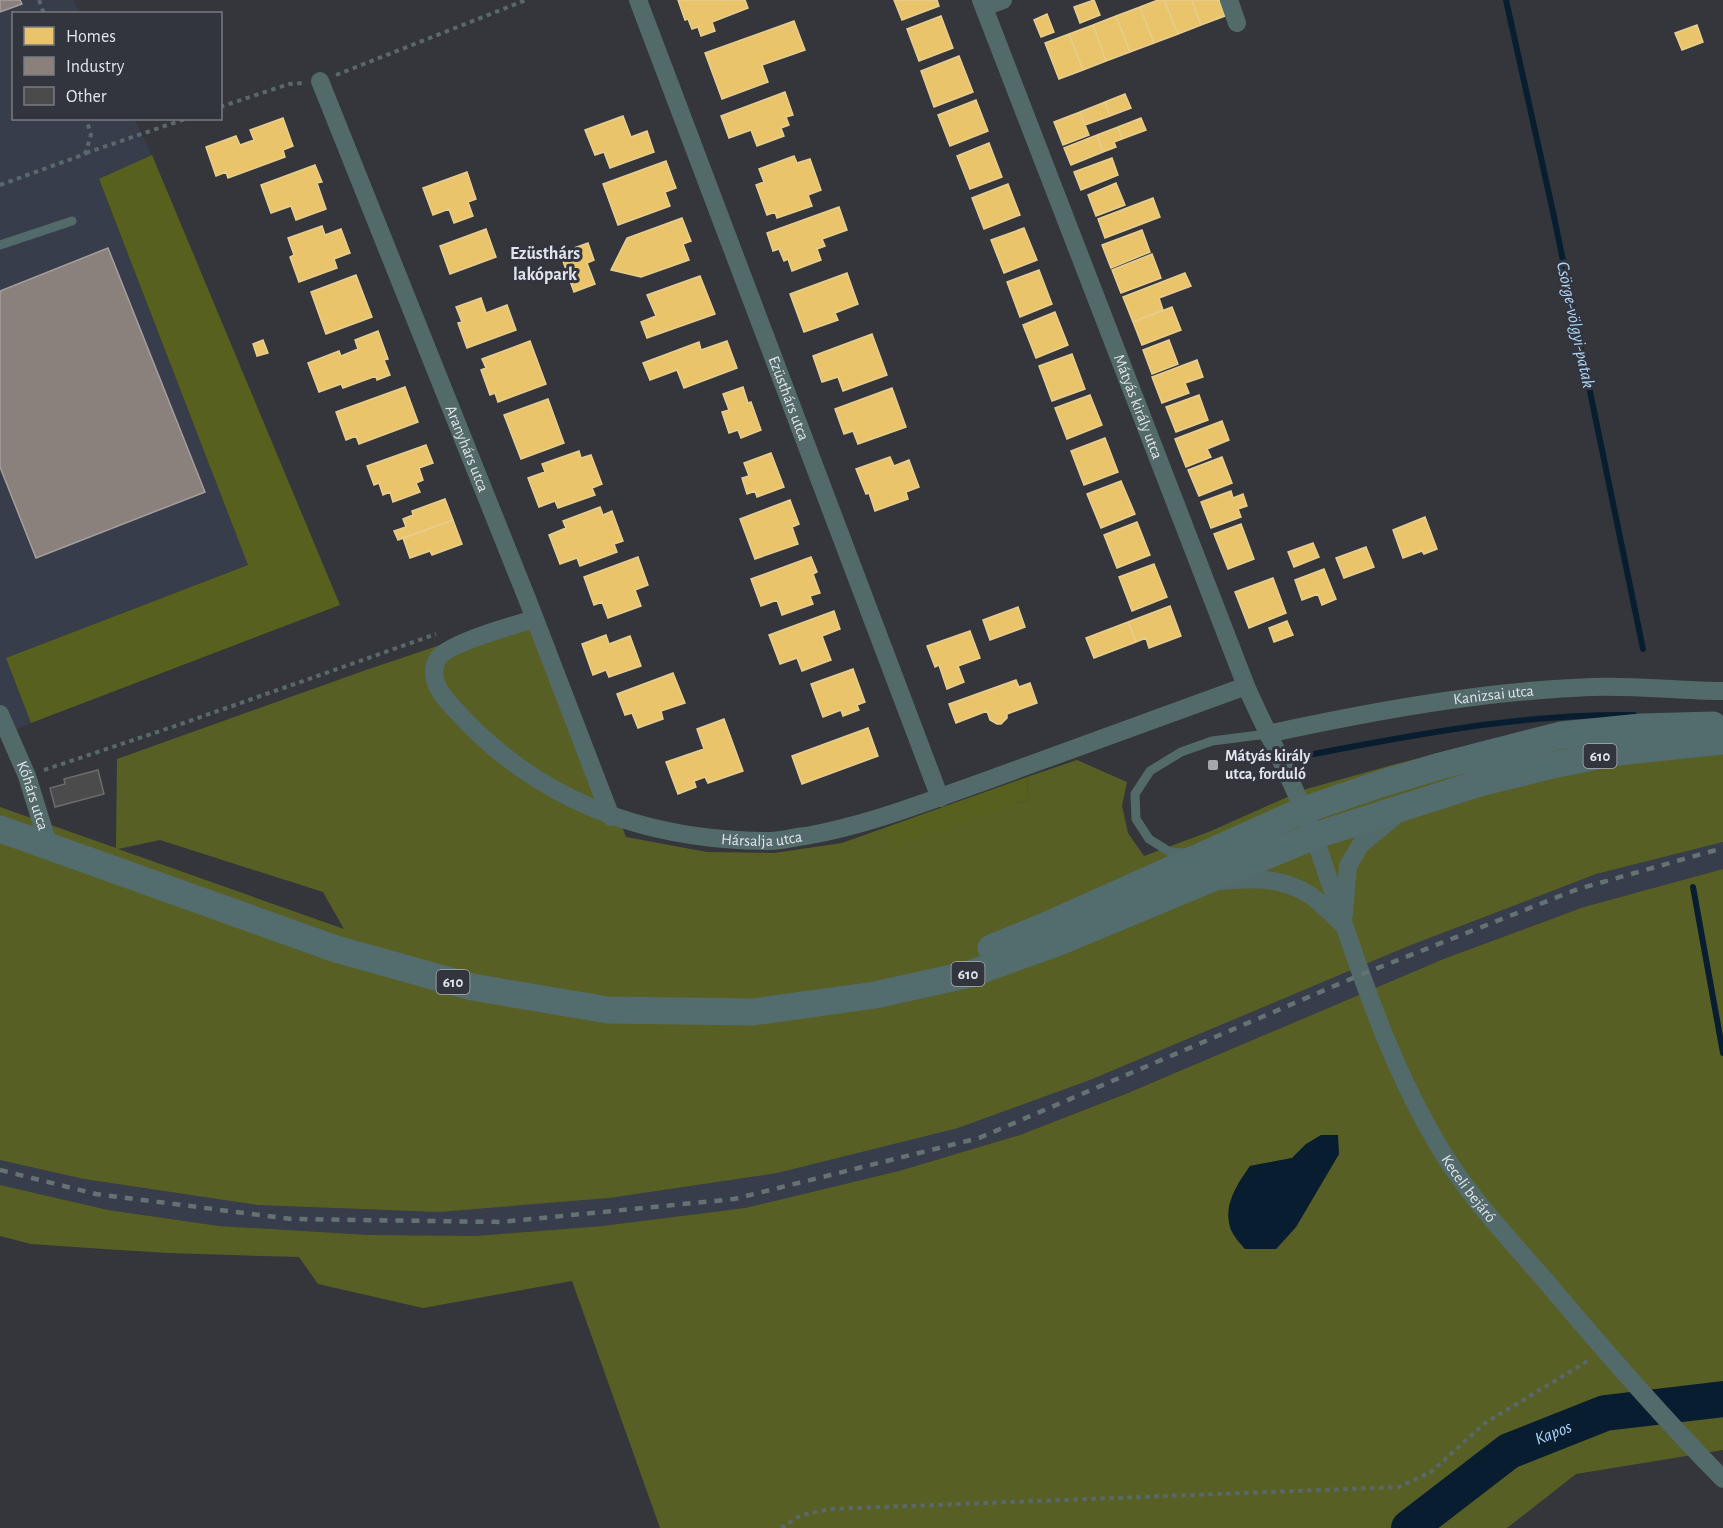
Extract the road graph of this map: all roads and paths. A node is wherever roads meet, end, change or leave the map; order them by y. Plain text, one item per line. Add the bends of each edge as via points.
1 (526, 0) edge
2 (638, 0) edge
3 (1003, 0) edge
4 (1229, 0) edge
5 (983, 4) edge
6 (1237, 23) dead end
7 (320, 81) junction
8 (222, 106) edge
9 (87, 120) edge
10 (182, 120) edge
11 (85, 154) junction
12 (0, 185) edge
13 (72, 221) dead end
14 (0, 245) edge
15 (534, 619) junction
16 (439, 633) dead end
17 (1246, 686) junction
18 (1723, 691) edge
19 (0, 714) edge
20 (1723, 724) edge
21 (1267, 734) junction
22 (1723, 741) edge
23 (27, 776) junction
24 (940, 798) junction
25 (1410, 805) junction
26 (1304, 810) junction
27 (611, 817) junction
28 (0, 829) edge
29 (1314, 836) junction
30 (49, 847) junction
31 (1206, 855) junction
32 (1203, 883) junction
33 (1343, 925) junction
34 (874, 995) junction
35 (1605, 1350) junction
36 (1723, 1479) edge
37 (783, 1527) edge

1 - 7 path
2 - 24 street, Ezüsthárs utca
3 - 5 street
4 - 6 street
5 - 17 street, Mátyás király utca
7 - 8 path via 289,84
7 - 15 street, Aranyhárs utca
9 - 11 path via 91,135
10 - 11 path
11 - 12 path
13 - 14 lane
15 - 27 street, Aranyhárs utca
15 - 27 street, Hársalja utca via 452,646 437,658 434,674 439,692 486,742 551,790
16 - 23 path
17 - 21 street, Mátyás király utca
17 - 24 street, Hársalja utca
18 - 21 street, Kanizsai utca via 1592,687 1481,696 1366,713
19 - 23 street, Kőhárs utca
20 - 26 main road, 610 via 1560,735 1440,766
21 - 26 street, Mátyás király utca
21 - 31 lane via 1212,741 1181,752 1149,771 1135,794 1136,819 1149,839 1170,852
22 - 25 main road, 610 via 1618,752 1557,764
23 - 30 street, Kőhárs utca
24 - 27 street, Hársalja utca via 840,830 774,841 708,839
25 - 29 main road, 610
25 - 33 street via 1361,844 1348,866
26 - 29 street, Mátyás király utca
26 - 31 main road, 610
28 - 30 main road, 610
29 - 32 main road, 610
29 - 33 street, Keceli bejáró
30 - 34 main road, 610 via 336,949 472,987 608,1010 753,1012
31 - 34 main road, 610
32 - 33 street via 1255,878 1287,884 1310,895
32 - 34 main road, 610 via 970,974
33 - 35 street, Keceli bejáró via 1390,1054 1434,1139 1477,1201
35 - 36 street, Keceli bejáró
35 - 37 path via 1485,1423 1431,1472 1399,1487 830,1509 801,1515

